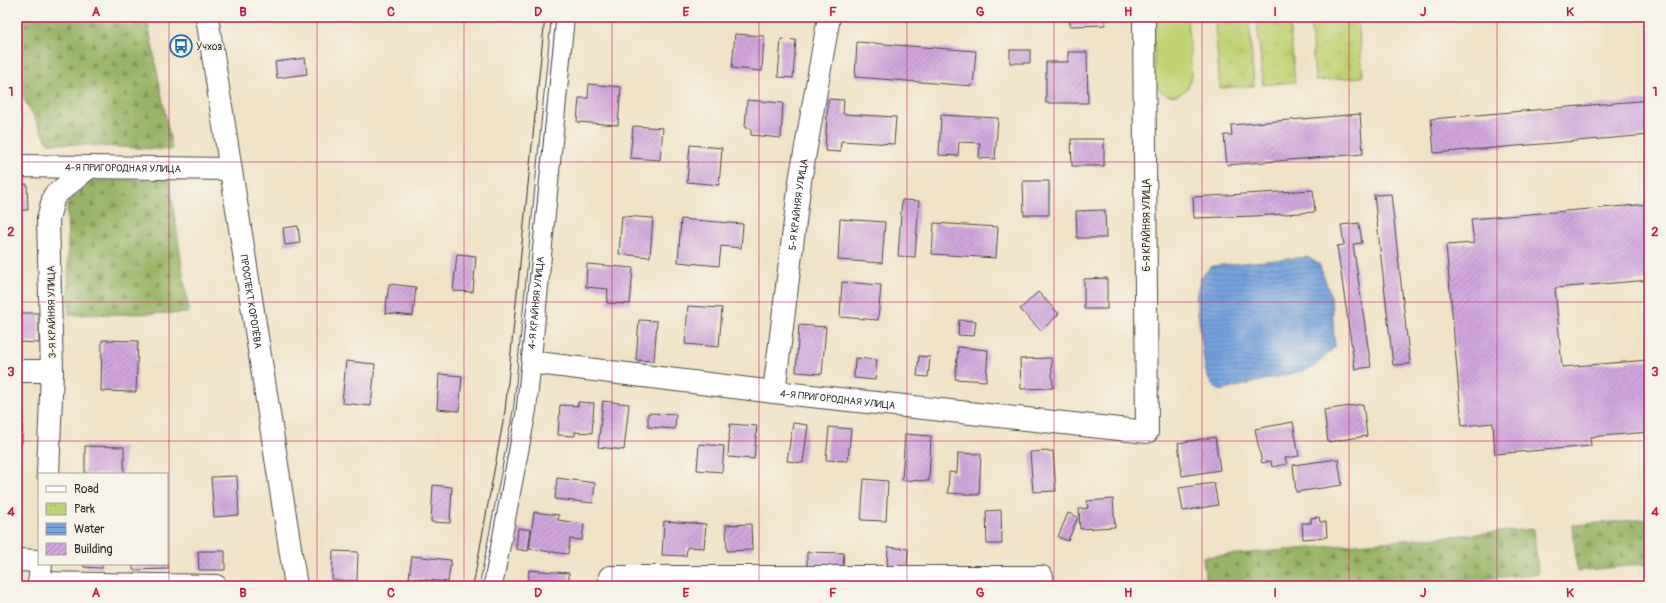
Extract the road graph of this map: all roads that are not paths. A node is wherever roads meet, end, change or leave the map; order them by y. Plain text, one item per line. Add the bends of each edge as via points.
1 (206, 17) edge
2 (563, 17) edge
3 (829, 17) edge
4 (1144, 17) edge
5 (17, 166) edge
6 (88, 168) junction
7 (230, 169) junction
8 (529, 362) junction
9 (17, 371) edge
10 (52, 371) junction
11 (774, 392) junction
12 (1148, 432) joint
13 (48, 473) edge
14 (17, 560) edge
15 (38, 561) edge
16 (610, 577) dead end
17 (40, 578) edge
18 (1042, 581) edge
19 (216, 586) edge
20 (284, 586) edge
21 (296, 586) edge
22 (491, 586) edge

1 - 7 street, ПРОСПЕКТ КОРОЛЁВА
2 - 8 street, 4-Я КРАЙНЯЯ УЛИЦА
3 - 11 street, 5-Я КРАЙНЯЯ УЛИЦА via 800,180
4 - 12 street, 6-Я КРАЙНЯЯ УЛИЦА
5 - 6 street, 4-Я ПРИГОРОДНАЯ УЛИЦА
6 - 7 street, 4-Я ПРИГОРОДНАЯ УЛИЦА
6 - 10 street, 3-Я КРАЙНЯЯ УЛИЦА via 54,196 48,219
7 - 21 street, ПРОСПЕКТ КОРОЛЁВА
8 - 11 street, 4-Я ПРИГОРОДНАЯ УЛИЦА
8 - 22 street, 4-Я КРАЙНЯЯ УЛИЦА via 525,410
9 - 10 street
10 - 13 street, 3-Я КРАЙНЯЯ УЛИЦА
11 - 12 street, 4-Я ПРИГОРОДНАЯ УЛИЦА
14 - 15 street
16 - 18 street
17 - 19 street
20 - 21 street

